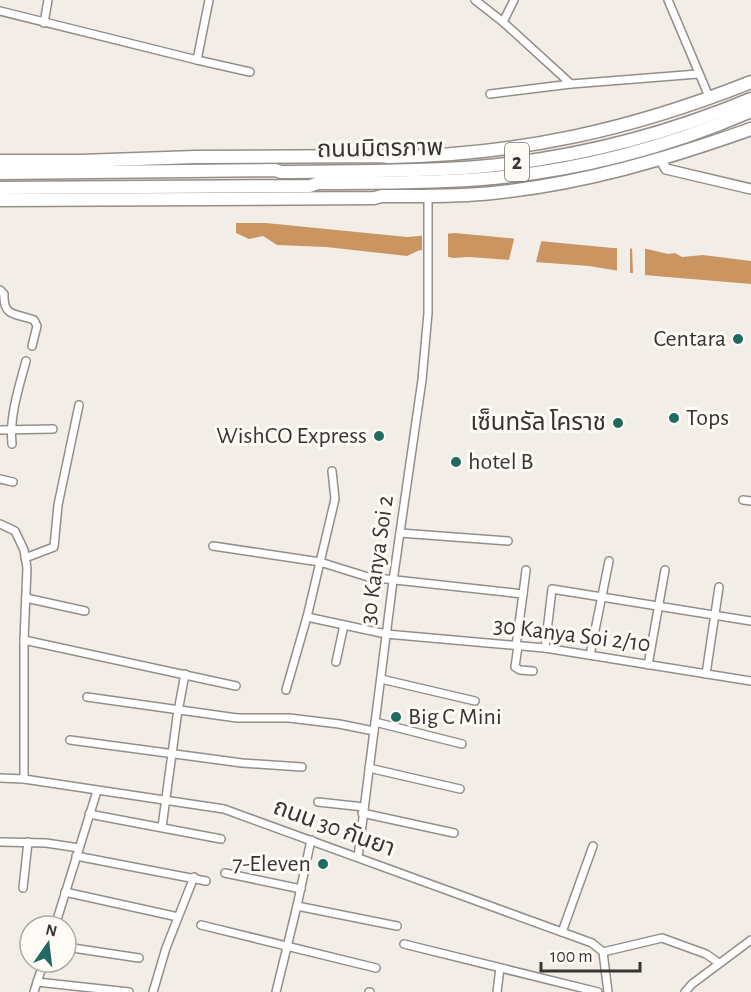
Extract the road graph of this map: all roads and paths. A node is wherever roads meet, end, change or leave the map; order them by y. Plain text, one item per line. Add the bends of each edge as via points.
1 (48, 0) edge
2 (208, 0) edge
3 (475, 0) edge
4 (514, 0) edge
5 (668, 0) edge
6 (0, 11) edge
7 (503, 22) junction
8 (44, 23) junction
9 (197, 60) junction
10 (250, 72) dead end
11 (698, 74) junction
12 (751, 82) edge
13 (571, 84) junction
14 (490, 94) dead end
15 (710, 99) junction
16 (751, 99) edge
17 (751, 111) edge
18 (751, 129) edge
19 (388, 157) junction
20 (661, 160) junction
21 (0, 162) edge
22 (275, 170) junction
23 (0, 173) edge
24 (47, 173) junction
25 (310, 186) junction
26 (0, 188) edge
27 (46, 188) junction
28 (751, 189) edge
29 (382, 196) junction
30 (428, 196) junction
31 (0, 199) edge
32 (0, 290) edge
33 (32, 346) dead end
34 (26, 361) dead end
35 (80, 405) dead end
36 (12, 428) junction
37 (53, 429) dead end
38 (0, 430) edge
39 (12, 444) dead end
40 (332, 471) dead end
41 (0, 479) edge
42 (13, 483) dead end
43 (0, 524) edge
44 (400, 533) junction
45 (508, 541) dead end
46 (213, 546) dead end
47 (25, 558) junction
48 (609, 561) dead end
49 (320, 562) junction
50 (526, 570) dead end
51 (665, 570) dead end
52 (393, 581) junction
53 (719, 587) dead end
54 (523, 594) junction
55 (602, 597) junction
56 (26, 598) junction
57 (659, 606) junction
58 (85, 611) dead end
59 (715, 615) junction
60 (307, 617) junction
61 (751, 621) edge
62 (344, 625) junction
63 (386, 634) junction
64 (24, 640) junction
65 (517, 646) junction
66 (545, 648) junction
67 (590, 655) junction
68 (336, 662) dead end
69 (648, 664) junction
70 (533, 671) dead end
71 (185, 674) junction
72 (706, 674) junction
73 (381, 679) junction
74 (751, 681) edge
75 (236, 686) dead end
76 (286, 690) dead end
77 (87, 697) dead end
78 (475, 701) dead end
79 (178, 711) junction
80 (375, 722) junction
81 (374, 731) junction
82 (70, 740) dead end
83 (462, 744) dead end
84 (172, 754) junction
85 (302, 767) dead end
86 (369, 768) junction
87 (0, 778) edge
88 (24, 780) junction
89 (460, 789) dead end
90 (97, 791) junction
91 (166, 801) junction
92 (318, 802) dead end
93 (363, 810) junction
94 (89, 814) junction
95 (162, 827) junction
96 (454, 832) dead end
97 (221, 838) dead end
98 (311, 840) junction
99 (0, 842) edge
100 (28, 842) junction
101 (593, 846) dead end
102 (79, 848) junction
103 (76, 856) junction
104 (358, 857) junction
105 (225, 873) dead end
106 (194, 877) junction
107 (206, 881) dead end
108 (23, 888) dead end
109 (301, 889) junction
110 (65, 892) junction
111 (297, 906) junction
112 (59, 914) edge
113 (178, 917) junction
114 (201, 925) dead end
115 (397, 926) dead end
116 (562, 932) junction
117 (751, 940) edge
118 (404, 944) dead end
119 (288, 945) junction
120 (78, 948) edge
121 (603, 952) junction
122 (139, 958) dead end
123 (719, 963) junction
124 (376, 968) dead end
125 (500, 968) junction
126 (40, 974) edge
127 (38, 982) junction
128 (692, 984) junction
129 (34, 992) edge
130 (129, 992) edge
131 (153, 992) edge
132 (276, 992) edge
133 (497, 992) edge
134 (598, 992) edge
135 (608, 992) edge
136 (685, 992) edge
137 (695, 992) edge

1 - 8 street
2 - 9 street
3 - 7 street
4 - 7 street
5 - 11 street
6 - 8 street
7 - 13 street
8 - 9 street
9 - 10 street
11 - 13 street
11 - 15 street
12 - 15 highway
13 - 14 street
15 - 19 highway via 575,137 467,154
16 - 22 highway, ถนนมิตรภาพ / 2 via 650,134 531,160 426,170
17 - 25 highway, ถนนมิตรภาพ / 2 via 656,145 536,172 472,179
18 - 20 highway
19 - 21 highway
19 - 22 highway via 383,161
20 - 28 street via 666,169
20 - 30 highway via 527,189
21 - 24 highway
22 - 24 highway, ถนนมิตรภาพ / 2
23 - 24 highway, ถนนมิตรภาพ / 2
25 - 27 highway, ถนนมิตรภาพ / 2
25 - 29 highway
26 - 27 highway, ถนนมิตรภาพ / 2
27 - 31 highway
29 - 30 highway
29 - 31 highway
30 - 44 street, 30 Kanya Soi 2 via 428,313
32 - 33 street via 7,312 34,321 37,326
34 - 36 street
35 - 47 street via 58,505 54,547
36 - 37 street
36 - 38 street
36 - 39 street
40 - 49 street via 335,499
41 - 42 street
43 - 47 street via 15,531
44 - 45 street
44 - 52 street, 30 Kanya Soi 2
46 - 49 street
47 - 56 street
48 - 55 street
49 - 52 street
49 - 60 street
50 - 54 street
51 - 57 street
52 - 54 street
52 - 63 street, 30 Kanya Soi 2
53 - 59 street
54 - 65 street
55 - 57 street
55 - 66 street via 552,589
55 - 67 street
56 - 58 street
56 - 64 street
57 - 59 street
57 - 69 street
59 - 61 street
59 - 72 street
60 - 62 street, 30 Kanya Soi 2/10
60 - 76 street
62 - 63 street, 30 Kanya Soi 2/10
62 - 68 street
63 - 65 street, 30 Kanya Soi 2/10
63 - 73 street, 30 Kanya Soi 2
64 - 71 street
64 - 88 street
65 - 66 street, 30 Kanya Soi 2/10
65 - 70 street via 515,667
66 - 67 street, 30 Kanya Soi 2/10
67 - 69 street, 30 Kanya Soi 2/10
69 - 72 street, 30 Kanya Soi 2/10
71 - 75 street
71 - 79 street
72 - 74 street, 30 Kanya Soi 2/10
73 - 78 street
73 - 80 street, 30 Kanya Soi 2
77 - 79 street
79 - 81 street via 237,718 289,718
79 - 84 street
80 - 81 street, 30 Kanya Soi 2
80 - 83 street
81 - 86 street, 30 Kanya Soi 2
82 - 84 street
84 - 85 street
84 - 91 street
86 - 89 street
86 - 93 street, 30 Kanya Soi 2
87 - 88 street, ถนน 30 กันยา
88 - 90 street, ถนน 30 กันยา
90 - 91 street, ถนน 30 กันยา
90 - 94 street
91 - 95 street
91 - 98 street, ถนน 30 กันยา via 224,809
92 - 93 street
93 - 96 street
93 - 104 street, 30 Kanya Soi 2
94 - 95 street
94 - 102 street
95 - 97 street
98 - 104 street, ถนน 30 กันยา
98 - 109 street
99 - 100 street
100 - 102 street
100 - 108 street
101 - 116 street
102 - 103 street
103 - 106 street
103 - 110 street
104 - 116 street, ถนน 30 กันยา
105 - 109 street
106 - 107 street
106 - 113 street
109 - 111 street
110 - 112 street
110 - 113 street
111 - 115 street
111 - 119 street
113 - 131 street
114 - 119 street
116 - 121 street, ถนน 30 กันยา via 592,943
117 - 123 street
118 - 125 street
119 - 124 street
119 - 132 street
120 - 122 street
121 - 123 street via 662,938 706,954
121 - 135 street
123 - 128 street
125 - 133 street
125 - 134 street
126 - 127 street
127 - 129 street
127 - 130 street
128 - 136 street
128 - 137 street

